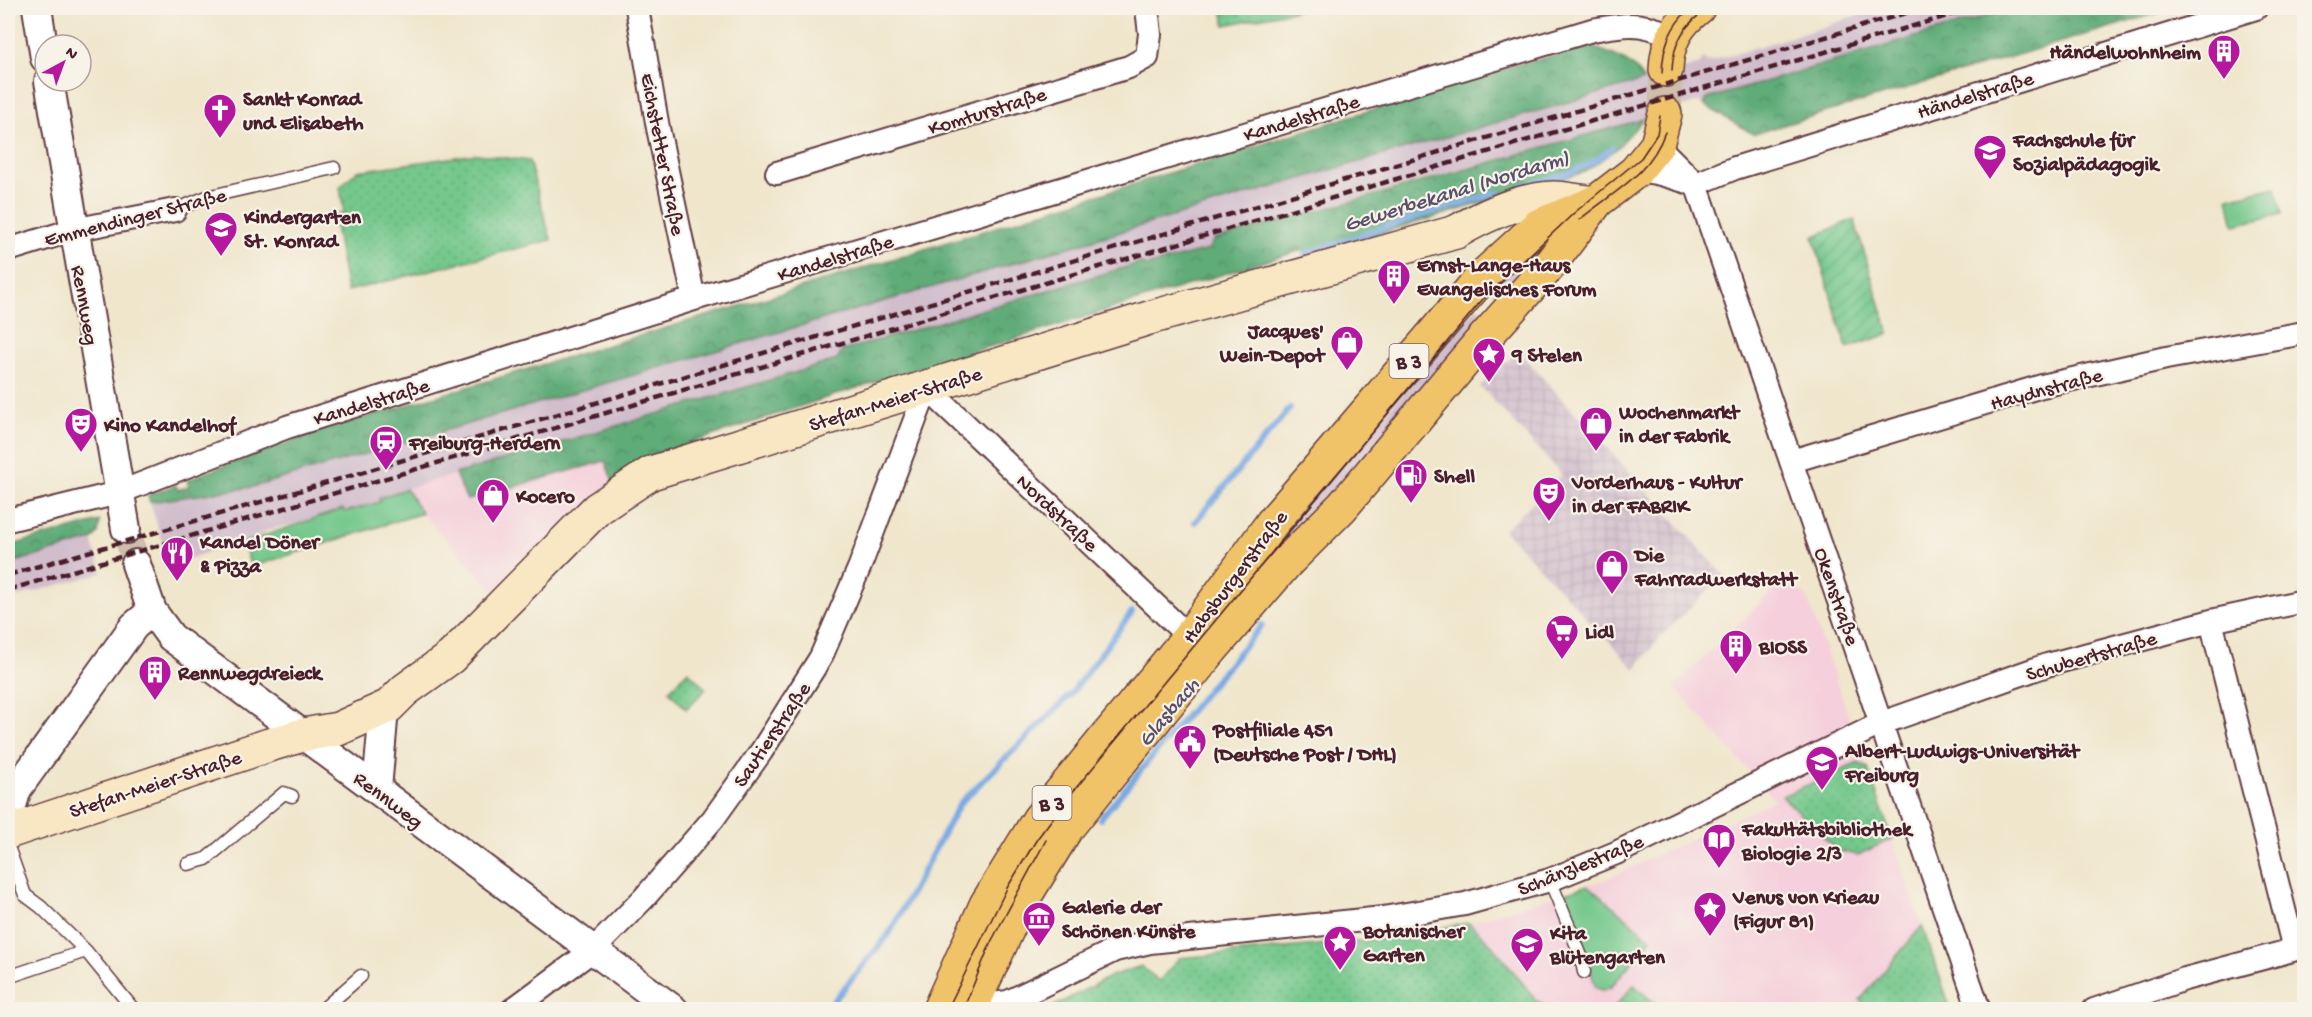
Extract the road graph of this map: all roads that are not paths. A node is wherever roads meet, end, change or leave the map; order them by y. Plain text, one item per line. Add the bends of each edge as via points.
1 (37, 8) edge
2 (637, 8) edge
3 (1147, 8) edge
4 (1698, 8) edge
5 (2256, 8) edge
6 (1668, 26) edge
7 (41, 33) edge
8 (1666, 70) tunnel mouth
9 (51, 93) edge
10 (1661, 130) joint
11 (334, 168) dead end
12 (1635, 172) junction
13 (777, 173) dead end
14 (1696, 184) junction
15 (1591, 208) junction
16 (175, 210) joint
17 (74, 230) junction
18 (1456, 232) junction
19 (1518, 243) junction
20 (8, 250) edge
21 (1468, 293) junction
22 (694, 299) junction
23 (1498, 322) junction
24 (2304, 333) edge
25 (927, 388) junction
26 (1792, 461) junction
27 (118, 493) junction
28 (8, 520) edge
29 (126, 529) tunnel mouth
30 (1263, 535) junction
31 (1287, 562) junction
32 (136, 564) tunnel mouth
33 (2304, 601) edge
34 (152, 611) junction
35 (2211, 621) junction
36 (1189, 636) junction
37 (394, 699) junction
38 (1882, 723) junction
39 (303, 735) junction
40 (377, 789) junction
41 (292, 796) dead end
42 (8, 819) edge
43 (8, 832) edge
44 (8, 847) edge
45 (188, 864) dead end
46 (1550, 880) junction
47 (2299, 948) edge
48 (593, 950) junction
49 (86, 951) junction
50 (1584, 972) dead end
51 (361, 975) dead end
52 (8, 977) edge
53 (958, 1003) edge
54 (134, 1010) edge
55 (322, 1010) edge
56 (512, 1010) edge
57 (674, 1010) edge
58 (1979, 1010) edge
59 (2094, 1010) edge

1 - 7 street
2 - 22 street, Eichstetter Straße via 657,128
3 - 13 street, Komturstraße via 1147,57 1129,67
4 - 6 main road
5 - 14 street, Händelstraße via 1734,168
6 - 8 main road
6 - 22 street, Kandelstraße via 1625,24 1592,30
9 - 17 street, Rennweg
10 - 12 main road, Habsburgerstraße / B 3
10 - 14 street, Okenstraße
11 - 16 lane, Emmendinger Straße via 207,197
12 - 14 street via 1657,172
12 - 15 main road, Habsburgerstraße / B 3
14 - 26 street, Okenstraße
15 - 18 main road, Stefan-Meier-Straße via 1554,198 1525,203 1482,217
15 - 19 main road, Habsburgerstraße / B 3 via 1538,226
15 - 23 main road, Habsburgerstraße / B 3 via 1548,267
16 - 17 street, Emmendinger Straße
17 - 20 street, Emmendinger Straße
17 - 27 street, Rennweg
18 - 19 main road, Stefan-Meier-Straße via 1487,234
18 - 25 main road, Stefan-Meier-Straße via 1159,315
19 - 21 main road, Habsburgerstraße / B 3
21 - 23 main road via 1488,305
21 - 30 main road, Habsburgerstraße / B 3
22 - 27 street, Kandelstraße via 287,428
23 - 31 main road, Habsburgerstraße / B 3 via 1342,507
24 - 26 street, Haydnstraße via 2042,386
25 - 36 street, Nordstraße
25 - 37 main road, Stefan-Meier-Straße via 651,473 597,509 450,657
25 - 48 street, Sautierstraße via 821,657 713,819
26 - 38 street, Okenstraße
27 - 28 street, Kandelstraße
27 - 29 street, Rennweg
30 - 31 main road via 1271,551
30 - 36 main road, Habsburgerstraße / B 3
31 - 53 main road, Habsburgerstraße / B 3 via 1066,829
32 - 34 street, Rennweg
33 - 35 street, Schubertstraße
34 - 39 street, Rennweg via 171,637
34 - 42 street via 134,626 17,789
35 - 38 street, Schubertstraße via 2048,665
35 - 47 street
36 - 53 main road, Habsburgerstraße / B 3 via 1039,819 986,905
37 - 39 main road, Stefan-Meier-Straße via 378,696 323,720
37 - 40 street
38 - 46 street, Schänzlestraße via 1616,853
38 - 58 street, Okenstraße
39 - 40 street, Rennweg
39 - 43 main road, Stefan-Meier-Straße
40 - 48 street, Rennweg
41 - 45 lane via 284,794 206,859
44 - 49 lane via 25,895
46 - 50 lane
46 - 53 street, Schänzlestraße via 1465,904 1383,918 1150,942 1115,950 1008,1002
47 - 59 street via 2185,979
48 - 56 street, Sautierstraße
48 - 57 street, Rennweg
49 - 52 lane
49 - 54 lane
51 - 55 lane

